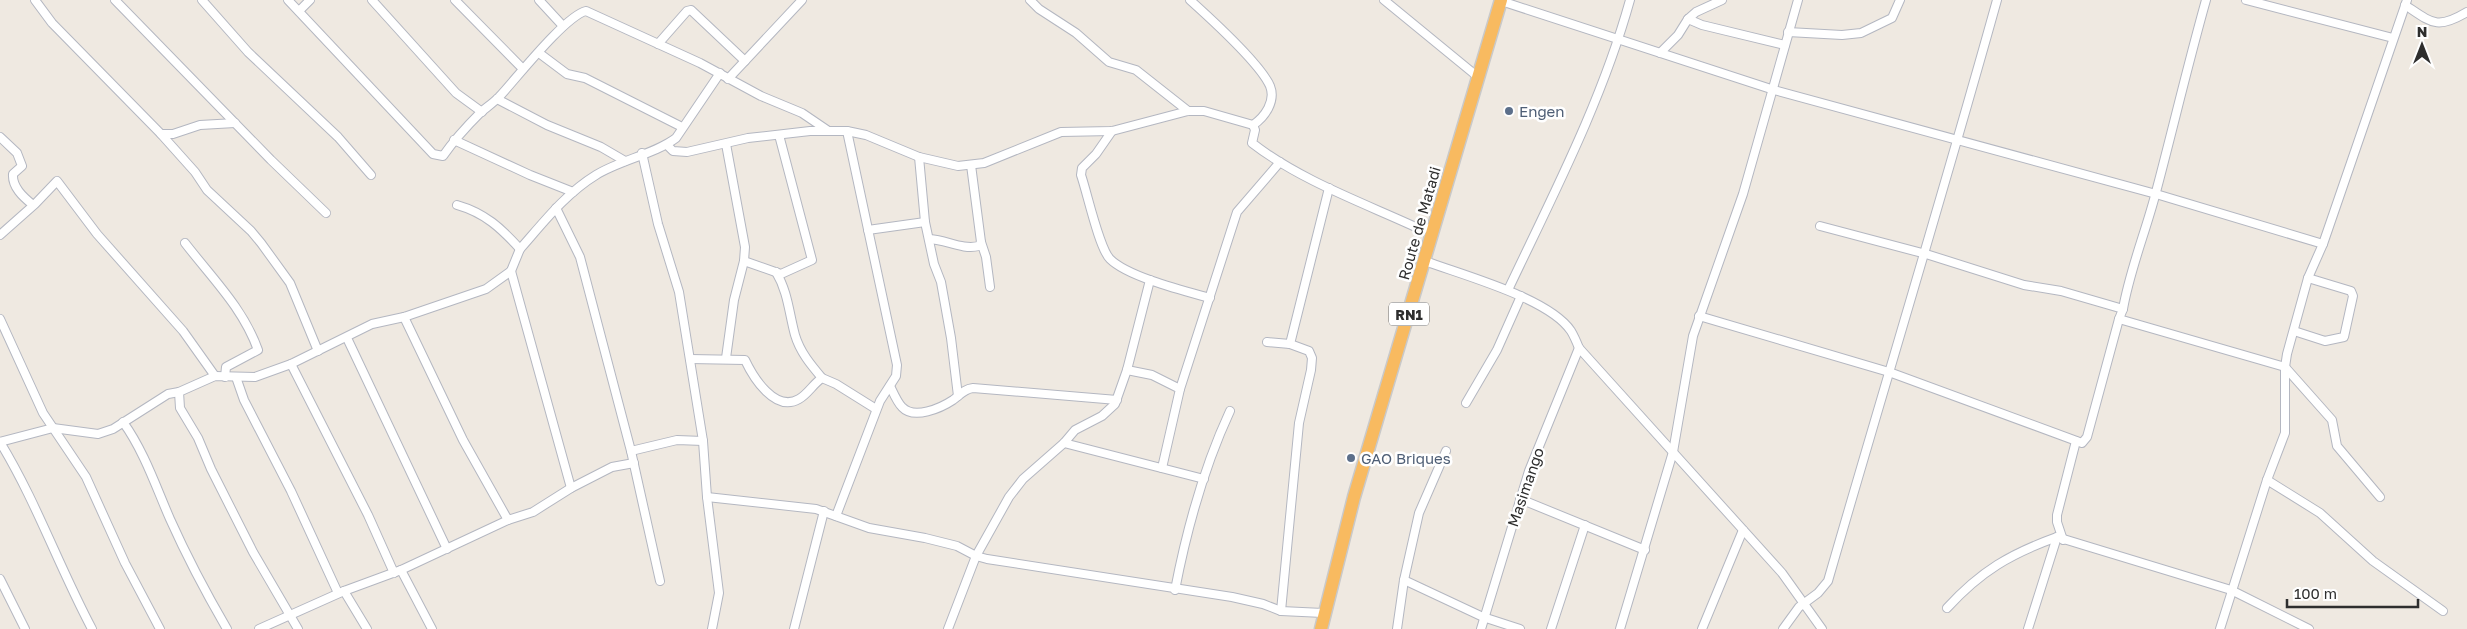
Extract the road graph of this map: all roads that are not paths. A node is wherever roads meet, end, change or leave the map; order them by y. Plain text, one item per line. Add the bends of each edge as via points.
1 (35, 0) edge
2 (115, 0) edge
3 (202, 0) edge
4 (288, 0) edge
5 (310, 0) edge
6 (372, 0) edge
7 (455, 0) edge
8 (539, 0) edge
9 (802, 0) edge
10 (1030, 0) edge
11 (1190, 0) edge
12 (1384, 0) edge
13 (1501, 0) edge
14 (1630, 0) edge
15 (1722, 0) edge
16 (1798, 0) edge
17 (1900, 0) edge
18 (1997, 0) edge
19 (2206, 0) edge
20 (2246, 0) edge
21 (2406, 3) edge
22 (299, 11) junction
23 (2467, 12) edge
24 (1688, 19) junction
25 (563, 26) junction
26 (1788, 32) junction
27 (2393, 38) junction
28 (1618, 39) junction
29 (658, 44) junction
30 (1785, 45) junction
31 (539, 53) junction
32 (1660, 53) junction
33 (745, 61) junction
34 (523, 69) junction
35 (720, 73) junction
36 (1478, 76) junction
37 (728, 79) junction
38 (1774, 90) junction
39 (497, 99) junction
40 (1188, 111) junction
41 (482, 112) junction
42 (235, 123) junction
43 (1253, 124) junction
44 (682, 127) junction
45 (827, 130) junction
46 (1112, 130) junction
47 (846, 131) junction
48 (161, 134) junction
49 (778, 135) junction
50 (0, 137) edge
51 (454, 140) junction
52 (1958, 141) junction
53 (6, 144) junction
54 (726, 144) junction
55 (667, 145) junction
56 (0, 150) edge
57 (642, 153) junction
58 (919, 157) junction
59 (625, 161) junction
60 (1280, 162) junction
61 (971, 165) junction
62 (371, 175) dead end
63 (1329, 188) junction
64 (573, 192) junction
65 (2156, 194) junction
66 (33, 205) junction
67 (457, 205) dead end
68 (556, 208) junction
69 (326, 213) dead end
70 (925, 222) junction
71 (1820, 226) dead end
72 (1434, 228) junction
73 (868, 230) junction
74 (0, 235) edge
75 (930, 239) junction
76 (981, 242) junction
77 (186, 243) dead end
78 (2323, 244) junction
79 (520, 250) junction
80 (1926, 254) junction
81 (744, 261) junction
82 (1425, 261) junction
83 (511, 271) junction
84 (776, 272) junction
85 (2308, 278) junction
86 (1150, 280) junction
87 (990, 288) dead end
88 (1508, 290) junction
89 (1520, 296) junction
90 (1210, 298) junction
91 (2123, 309) junction
92 (1699, 316) junction
93 (404, 317) junction
94 (0, 319) edge
95 (2119, 319) junction
96 (2294, 331) junction
97 (347, 338) junction
98 (1267, 342) dead end
99 (1290, 344) junction
100 (1579, 348) junction
101 (318, 351) junction
102 (726, 358) junction
103 (690, 359) junction
104 (291, 364) junction
105 (2285, 367) junction
106 (1127, 370) junction
107 (1889, 372) junction
108 (215, 376) junction
109 (224, 377) junction
110 (236, 377) junction
111 (822, 378) junction
112 (890, 386) junction
113 (1180, 390) junction
114 (179, 392) junction
115 (958, 396) junction
116 (1117, 400) junction
117 (1466, 402) dead end
118 (876, 409) junction
119 (1230, 410) dead end
120 (123, 422) junction
121 (53, 428) junction
122 (703, 441) junction
123 (2076, 441) junction
124 (0, 442) edge
125 (1064, 443) junction
126 (632, 451) junction
127 (1446, 451) dead end
128 (1673, 452) junction
129 (634, 463) junction
130 (1162, 468) junction
131 (1204, 479) junction
132 (2267, 480) junction
133 (571, 488) junction
134 (2380, 496) dead end
135 (707, 497) junction
136 (1520, 499) junction
137 (824, 511) junction
138 (836, 516) junction
139 (508, 520) junction
140 (1585, 525) junction
141 (1743, 530) junction
142 (2060, 539) junction
143 (447, 549) junction
144 (1645, 550) junction
145 (976, 556) junction
146 (398, 571) junction
147 (0, 579) edge
148 (1404, 580) junction
149 (660, 581) dead end
150 (1175, 590) junction
151 (2231, 590) junction
152 (341, 592) junction
153 (1804, 604) junction
154 (1947, 608) dead end
155 (1281, 611) junction
156 (2443, 611) dead end
157 (1323, 613) junction
158 (290, 614) junction
159 (1483, 617) junction
160 (25, 629) edge
161 (92, 629) edge
162 (160, 629) edge
163 (227, 629) edge
164 (259, 629) edge
165 (298, 629) edge
166 (367, 629) edge
167 (432, 629) edge
168 (712, 629) edge
169 (794, 629) edge
170 (948, 629) edge
171 (1321, 629) edge
172 (1397, 629) edge
173 (1481, 629) edge
174 (1520, 629) edge
175 (1551, 629) edge
176 (1620, 629) edge
177 (1702, 629) edge
178 (1782, 629) edge
179 (1822, 629) edge
180 (2028, 629) edge
181 (2220, 629) edge
182 (2308, 629) edge

1 - 48 street via 52,23
2 - 42 street
3 - 62 street via 248,52 338,137
4 - 22 street
5 - 22 street
6 - 41 street via 456,93
7 - 34 street
8 - 25 street
9 - 33 street
10 - 40 street via 1109,62 1136,70
11 - 43 street via 1247,57 1270,86 1271,99 1263,119
12 - 36 street
13 - 28 street
13 - 36 highway, Route de Matadi / RN1
14 - 28 street
15 - 24 street
16 - 26 street
17 - 26 street via 1894,16 1861,33
18 - 52 street
19 - 65 street
20 - 27 street
21 - 23 street via 2430,23 2450,22
21 - 27 street
22 - 51 street via 433,154 443,156
24 - 30 street
24 - 32 street
25 - 29 street via 586,11
25 - 31 street
26 - 30 street
27 - 78 street
28 - 32 street
28 - 88 street via 1584,128
29 - 33 street via 689,10
29 - 35 street
30 - 38 street
31 - 34 street
31 - 44 street via 567,74 585,78
32 - 38 street
33 - 37 street
34 - 39 street
35 - 37 street
35 - 44 street
36 - 72 highway, Route de Matadi / RN1
37 - 45 street via 802,113
38 - 52 street
38 - 92 street via 1743,194
39 - 41 street
39 - 59 street
40 - 43 street
40 - 46 street
41 - 51 street
42 - 48 street via 200,124 173,134
42 - 69 street
43 - 60 street via 1252,143
44 - 55 street
45 - 47 street
45 - 49 street
46 - 61 street via 1061,132 1015,152
46 - 86 street via 1096,154 1085,162 1081,175 1106,253 1118,264
47 - 58 street via 866,135
47 - 73 street
48 - 101 street via 207,190 251,231 290,283
49 - 54 street
49 - 84 street via 812,260 789,272
50 - 53 street
51 - 64 street
52 - 65 street
52 - 80 street
53 - 56 street
53 - 66 street via 17,153 22,163 13,174 13,180 18,191
54 - 55 street via 687,152 673,150
54 - 81 street via 745,236
55 - 57 street
57 - 59 street
57 - 103 street via 658,224 679,292
58 - 61 street via 958,166
58 - 70 street
59 - 64 street via 597,174
60 - 63 street
60 - 90 street via 1237,212
61 - 76 street
63 - 72 street via 1420,229
63 - 99 street
64 - 68 street
65 - 78 street
65 - 91 street
66 - 74 street
66 - 108 street via 57,181 97,234 183,331
67 - 79 street via 476,210 505,232
68 - 79 street
68 - 126 street via 580,257
70 - 73 street
70 - 75 street
71 - 80 street
72 - 82 highway, Route de Matadi / RN1
73 - 112 street via 897,365 896,376
75 - 76 street via 966,248 979,246
75 - 115 street via 951,338
76 - 87 street
77 - 109 street via 236,305 258,350 226,366
78 - 85 street
79 - 83 street
80 - 91 street via 2024,285 2061,291
80 - 107 street
81 - 84 street
81 - 102 street via 734,300
82 - 88 street
82 - 157 highway, Route de Matadi / RN1 via 1354,497
83 - 93 street via 486,289
83 - 133 street
84 - 111 street via 785,289 795,337
85 - 96 street
85 - 96 street via 2351,291 2353,296 2344,337 2325,341
86 - 90 street
86 - 106 street
88 - 89 street
89 - 100 street via 1542,307 1570,330
89 - 117 street via 1497,350
90 - 113 street
91 - 95 street
92 - 107 street
92 - 128 street
93 - 97 street via 372,324
93 - 139 street via 463,440
94 - 121 street
95 - 105 street
95 - 123 street via 2087,438 2082,443
96 - 105 street
97 - 101 street
97 - 143 street
98 - 99 street
99 - 155 street via 1308,351 1312,370 1298,423
100 - 128 street
100 - 136 street, Masimango
101 - 104 street
102 - 103 street
102 - 111 street via 745,360 754,380 774,397 788,402 806,395
103 - 122 street
104 - 110 street via 255,377
104 - 146 street
105 - 132 street via 2285,433
105 - 134 street via 2332,420 2337,446
106 - 113 street via 1152,375
106 - 116 street
107 - 123 street
107 - 153 street via 1828,581
108 - 109 street
108 - 114 street
109 - 110 street
110 - 152 street via 244,400
111 - 118 street
112 - 115 street via 901,407 908,410 940,408
112 - 118 street
113 - 130 street
114 - 120 street via 168,394
114 - 158 street via 180,408 253,552
115 - 116 street via 973,388
116 - 125 street via 1102,416 1075,430
118 - 138 street
119 - 131 street via 1213,447
120 - 121 street via 98,434
120 - 163 street via 150,473 194,572
121 - 124 street
121 - 162 street via 86,477 125,563
122 - 126 street via 678,440
122 - 135 street
123 - 142 street via 2057,514
124 - 161 street via 18,470
125 - 130 street
125 - 145 street via 1014,491
126 - 129 street
127 - 148 street via 1419,512
128 - 141 street
128 - 144 street
129 - 133 street via 612,467
129 - 149 street
130 - 131 street
131 - 150 street via 1185,536
132 - 151 street via 2252,534
132 - 156 street via 2320,512 2373,560
133 - 139 street via 533,512
135 - 137 street
135 - 168 street via 719,593
136 - 140 street
136 - 159 street, Masimango
137 - 138 street
137 - 169 street
138 - 145 street via 869,528 957,546
139 - 143 street
140 - 144 street
140 - 175 street
141 - 153 street
141 - 177 street
142 - 151 street
142 - 154 street via 1996,564 1969,584
142 - 180 street
143 - 146 street
144 - 176 street via 1632,582
145 - 150 street
145 - 170 street
146 - 152 street
146 - 167 street
147 - 160 street
148 - 159 street
148 - 172 street
150 - 155 street via 1232,597
151 - 181 street
151 - 182 street
152 - 158 street
152 - 166 street
153 - 178 street via 1798,606
153 - 179 street
155 - 157 street
157 - 171 highway, Route de Matadi / RN1
158 - 164 street
158 - 165 street
159 - 173 street, Masimango
159 - 174 street

